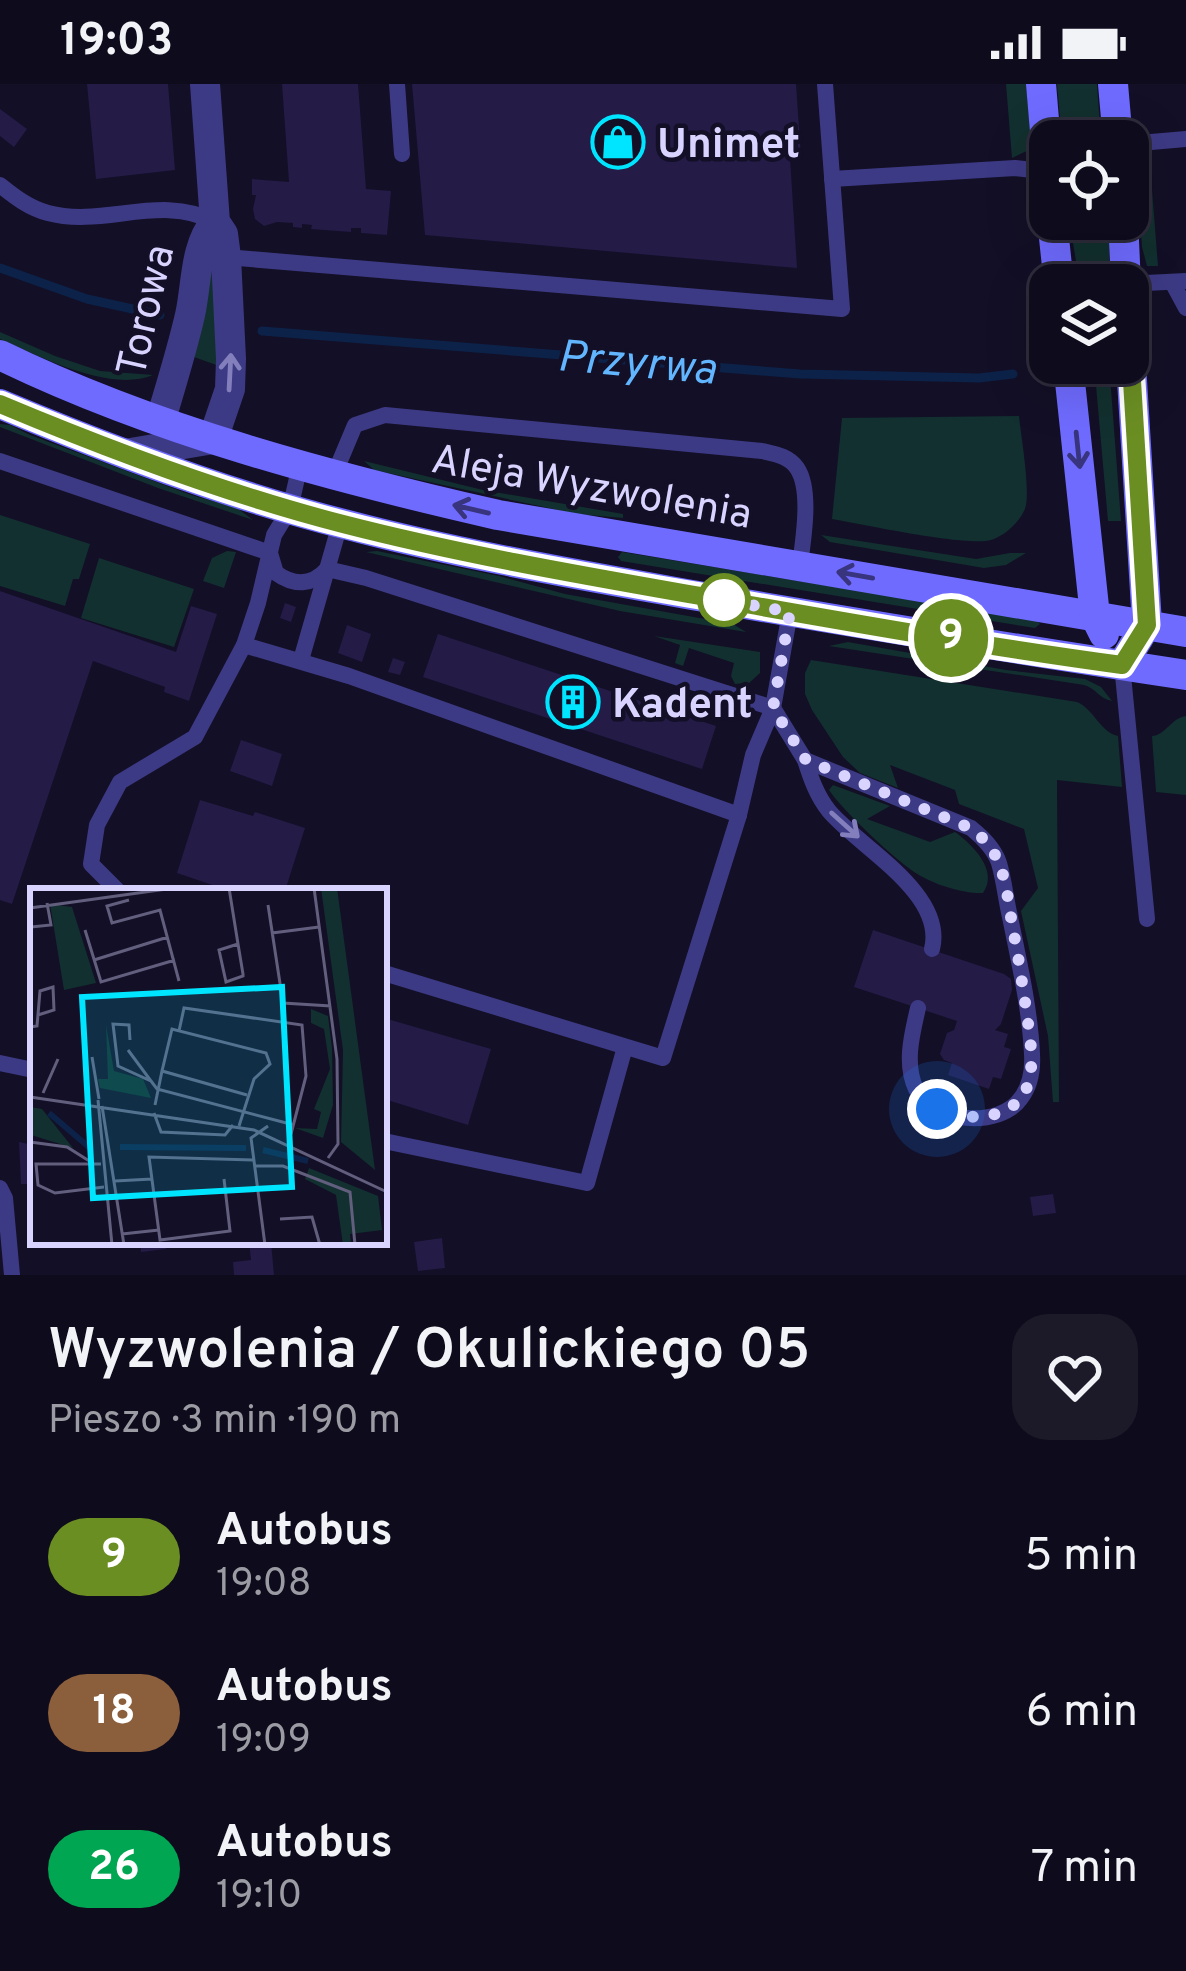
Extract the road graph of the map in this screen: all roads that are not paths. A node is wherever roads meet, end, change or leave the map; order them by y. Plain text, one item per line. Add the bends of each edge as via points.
1 (205, 84) edge
2 (397, 84) edge
3 (824, 84) edge
4 (1041, 84) edge
5 (1113, 84) edge
6 (1044, 120) edge
7 (1116, 120) edge
8 (1186, 139) edge
9 (1149, 142) edge
10 (402, 154) dead end
11 (1029, 170) edge
12 (832, 179) junction
13 (0, 185) edge
14 (214, 222) junction
15 (226, 257) junction
16 (1179, 282) edge
17 (1149, 283) edge
18 (1186, 308) edge
19 (0, 356) edge
20 (1070, 384) edge
21 (1132, 384) edge
22 (0, 404) edge
23 (161, 419) junction
24 (213, 439) junction
25 (125, 454) junction
26 (0, 461) edge
27 (300, 465) junction
28 (334, 475) junction
29 (290, 509) junction
30 (340, 524) junction
31 (270, 554) junction
32 (800, 565) junction
33 (327, 569) junction
34 (790, 612) junction
35 (1095, 616) junction
36 (1147, 625) junction
37 (1186, 632) edge
38 (244, 645) junction
39 (301, 660) junction
40 (1122, 665) junction
41 (1186, 675) edge
42 (773, 708) junction
43 (806, 760) junction
44 (739, 814) junction
45 (115, 888) edge
46 (1148, 920) dead end
47 (932, 949) dead end
48 (387, 974) edge
49 (918, 1008) dead end
50 (625, 1047) junction
51 (0, 1063) edge
52 (30, 1069) edge
53 (387, 1143) edge
54 (0, 1187) edge
55 (12, 1275) edge

1 - 14 street, Torowa
2 - 10 lane
3 - 12 lane
4 - 6 main road
5 - 7 main road
8 - 9 lane
11 - 12 lane
12 - 15 lane via 842,309
13 - 14 lane via 49,213 156,208 195,211
14 - 15 street, Torowa
14 - 23 street, Torowa via 201,246
24 -> 15 street, Torowa via 230,389
16 - 17 lane
16 - 18 lane
19 - 23 main road, Aleja Wyzwolenia
20 -> 35 main road
21 - 36 main road
22 - 25 main road, Aleja Wyzwolenia
23 - 24 main road, Aleja Wyzwolenia
24 - 25 street
24 - 27 main road, Aleja Wyzwolenia
25 - 29 main road, Aleja Wyzwolenia
26 - 31 lane
27 - 28 main road, Aleja Wyzwolenia
27 - 29 lane
32 -> 28 main road, Aleja Wyzwolenia via 498,515
28 - 32 lane via 355,425 385,415 762,451 782,456 802,482
29 - 30 main road, Aleja Wyzwolenia
29 - 31 lane
30 - 33 lane
30 - 34 main road, Aleja Wyzwolenia
31 - 33 lane via 277,573 294,583
31 - 38 lane
35 -> 32 main road, Aleja Wyzwolenia
33 - 39 lane
33 - 42 lane
34 - 40 main road, Aleja Wyzwolenia
34 - 42 lane
35 - 36 main road, Aleja Wyzwolenia
35 - 40 main road
36 - 37 main road, Aleja Wyzwolenia
36 - 40 main road
38 - 39 lane
38 - 45 lane via 195,737 120,782 97,825 91,864
39 - 44 lane
40 - 41 main road, Aleja Wyzwolenia
40 - 46 lane
42 - 43 lane
42 - 44 lane
43 -> 47 lane via 827,809 921,903
43 - 49 lane via 970,828 998,859 1032,1055 1030,1080 1013,1108 954,1116 921,1098 910,1070
44 - 50 lane via 663,1058
48 - 50 lane
50 - 53 lane via 587,1183
51 - 52 lane
54 - 55 lane

